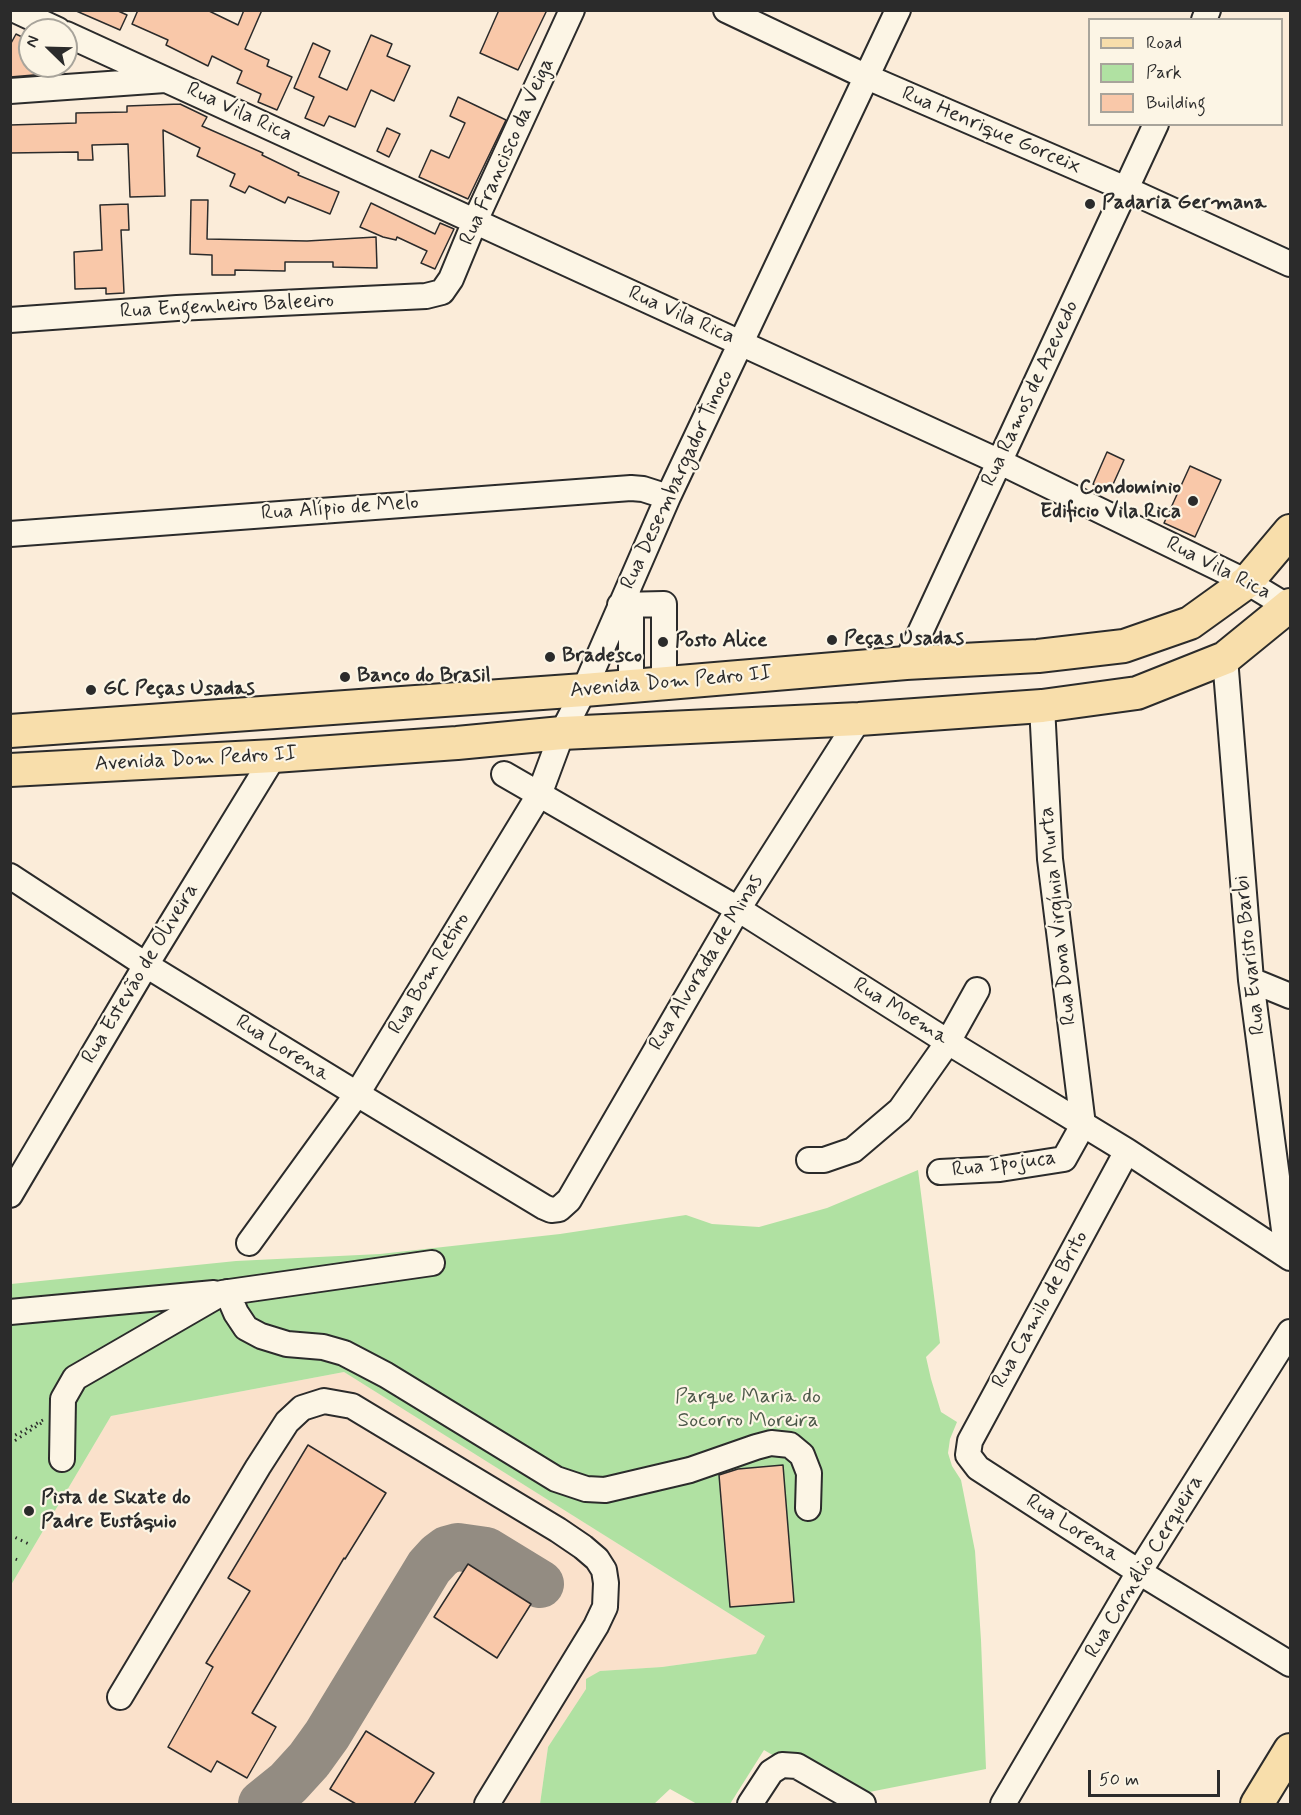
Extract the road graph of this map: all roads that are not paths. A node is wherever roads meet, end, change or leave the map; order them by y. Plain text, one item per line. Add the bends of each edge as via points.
1 (572, 10) edge
2 (726, 10) edge
3 (898, 10) edge
4 (78, 39) edge
5 (867, 77) junction
6 (167, 80) junction
7 (10, 91) edge
8 (1155, 126) edge
9 (1126, 189) junction
10 (475, 221) junction
11 (1290, 264) edge
12 (442, 292) joint
13 (10, 320) edge
14 (741, 342) junction
15 (1000, 462) junction
16 (668, 497) junction
17 (1290, 531) edge
18 (10, 534) edge
19 (1247, 582) junction
20 (625, 605) junction
21 (1290, 607) edge
22 (599, 656) junction
23 (631, 656) junction
24 (1226, 658) junction
25 (906, 663) junction
26 (664, 670) junction
27 (631, 687) junction
28 (584, 690) junction
29 (1042, 706) junction
30 (859, 719) junction
31 (10, 731) edge
32 (562, 733) junction
33 (274, 756) junction
34 (10, 770) edge
35 (504, 774) dead end
36 (539, 795) junction
37 (10, 876) edge
38 (738, 909) junction
39 (146, 965) junction
40 (1251, 980) junction
41 (977, 990) dead end
42 (1290, 996) edge
43 (948, 1042) junction
44 (357, 1094) junction
45 (1083, 1125) junction
46 (1127, 1151) junction
47 (809, 1160) dead end
48 (940, 1172) dead end
49 (10, 1195) edge
50 (559, 1209) joint
51 (249, 1243) dead end
52 (1290, 1251) edge
53 (1290, 1258) edge
54 (432, 1263) dead end
55 (225, 1292) junction
56 (10, 1312) edge
57 (1290, 1332) edge
58 (62, 1459) dead end
59 (978, 1468) joint
60 (808, 1508) dead end
61 (1139, 1572) junction
62 (1290, 1664) edge
63 (120, 1697) dead end
64 (1290, 1750) edge
65 (487, 1804) edge
66 (750, 1804) edge
67 (863, 1804) edge
68 (1003, 1804) edge
69 (1257, 1804) edge

1 - 10 street, Rua Francisco da Veiga
2 - 5 street, Rua Henrique Gorceix
3 - 5 street, Rua Desembargador Tinoco
4 - 6 street, Rua Vila Rica
5 - 9 street, Rua Henrique Gorceix
5 - 14 street, Rua Desembargador Tinoco
6 - 7 street
6 - 10 street, Rua Vila Rica
8 - 9 street, Rua Ramos de Azevedo
9 - 11 street, Rua Henrique Gorceix
9 - 15 street, Rua Ramos de Azevedo
10 - 12 street, Rua Francisco da Veiga via 452,279
10 - 14 street, Rua Vila Rica
12 - 13 street, Rua Engenheiro Baleeiro
14 - 15 street, Rua Vila Rica
14 - 16 street, Rua Desembargador Tinoco
15 - 19 street, Rua Vila Rica
15 - 25 street, Rua Ramos de Azevedo
16 - 18 street, Rua Alípio de Melo via 631,488
16 - 20 street, Rua Desembargador Tinoco
17 - 19 main road, Avenida Dom Pedro II
19 - 21 street, Rua Vila Rica
19 - 25 main road, Avenida Dom Pedro II via 1190,623 1124,646 1038,656
20 - 22 street, Rua Desembargador Tinoco
20 - 23 street
20 - 26 street via 664,604
21 - 24 main road, Avenida Dom Pedro II
22 - 23 street
22 - 28 street, Rua Desembargador Tinoco
23 - 26 street
23 - 27 street
24 - 29 main road, Avenida Dom Pedro II via 1137,693
24 - 40 street, Rua Evaristo Barbi
25 - 26 main road, Avenida Dom Pedro II
26 - 27 main road, Avenida Dom Pedro II
27 - 28 main road, Avenida Dom Pedro II
28 - 31 main road, Avenida Dom Pedro II
28 - 32 street, Rua Bom Retiro
29 - 30 main road, Avenida Dom Pedro II
29 - 45 street, Rua Dona Virgínia Murta via 1050,859
30 - 32 main road, Avenida Dom Pedro II
30 - 38 street, Rua Alvorada de Minas
32 - 33 main road, Avenida Dom Pedro II
32 - 36 street, Rua Bom Retiro
33 - 34 main road, Avenida Dom Pedro II
33 - 39 street, Rua Estevão de Oliveira
35 - 36 street, Rua Moema
36 - 38 street, Rua Moema
36 - 44 street, Rua Bom Retiro
37 - 39 street, Rua Lorena
38 - 43 street, Rua Moema
38 - 50 street, Rua Alvorada de Minas via 569,1200
39 - 44 street, Rua Lorena
39 - 49 street, Rua Estevão de Oliveira
40 - 42 street
40 - 52 street, Rua Evaristo Barbi
41 - 43 street
43 - 45 street, Rua Moema
43 - 47 street via 900,1110 870,1137 853,1150 824,1160
44 - 50 street, Rua Lorena via 544,1207
44 - 51 street, Rua Bom Retiro
45 - 46 street, Rua Moema
45 - 48 street, Rua Ipojuca via 1064,1159 1000,1169
46 - 53 street, Rua Moema
46 - 59 street, Rua Camilo de Brito via 970,1441 968,1455
54 - 55 street
55 - 56 street
55 - 58 street via 75,1377 63,1399
55 - 60 street via 246,1328 287,1344 344,1353 556,1479 586,1489 605,1490 690,1470 771,1443 790,1445 802,1455 809,1473
57 - 61 street, Rua Cornélio Cerqueira
59 - 61 street, Rua Lorena
61 - 62 street, Rua Lorena
61 - 68 street, Rua Cornélio Cerqueira
63 - 65 street via 287,1422 302,1408 324,1401 352,1406 558,1530 597,1559 604,1570 605,1607 596,1626
64 - 69 main road
66 - 67 street via 771,1772 782,1766 797,1766

